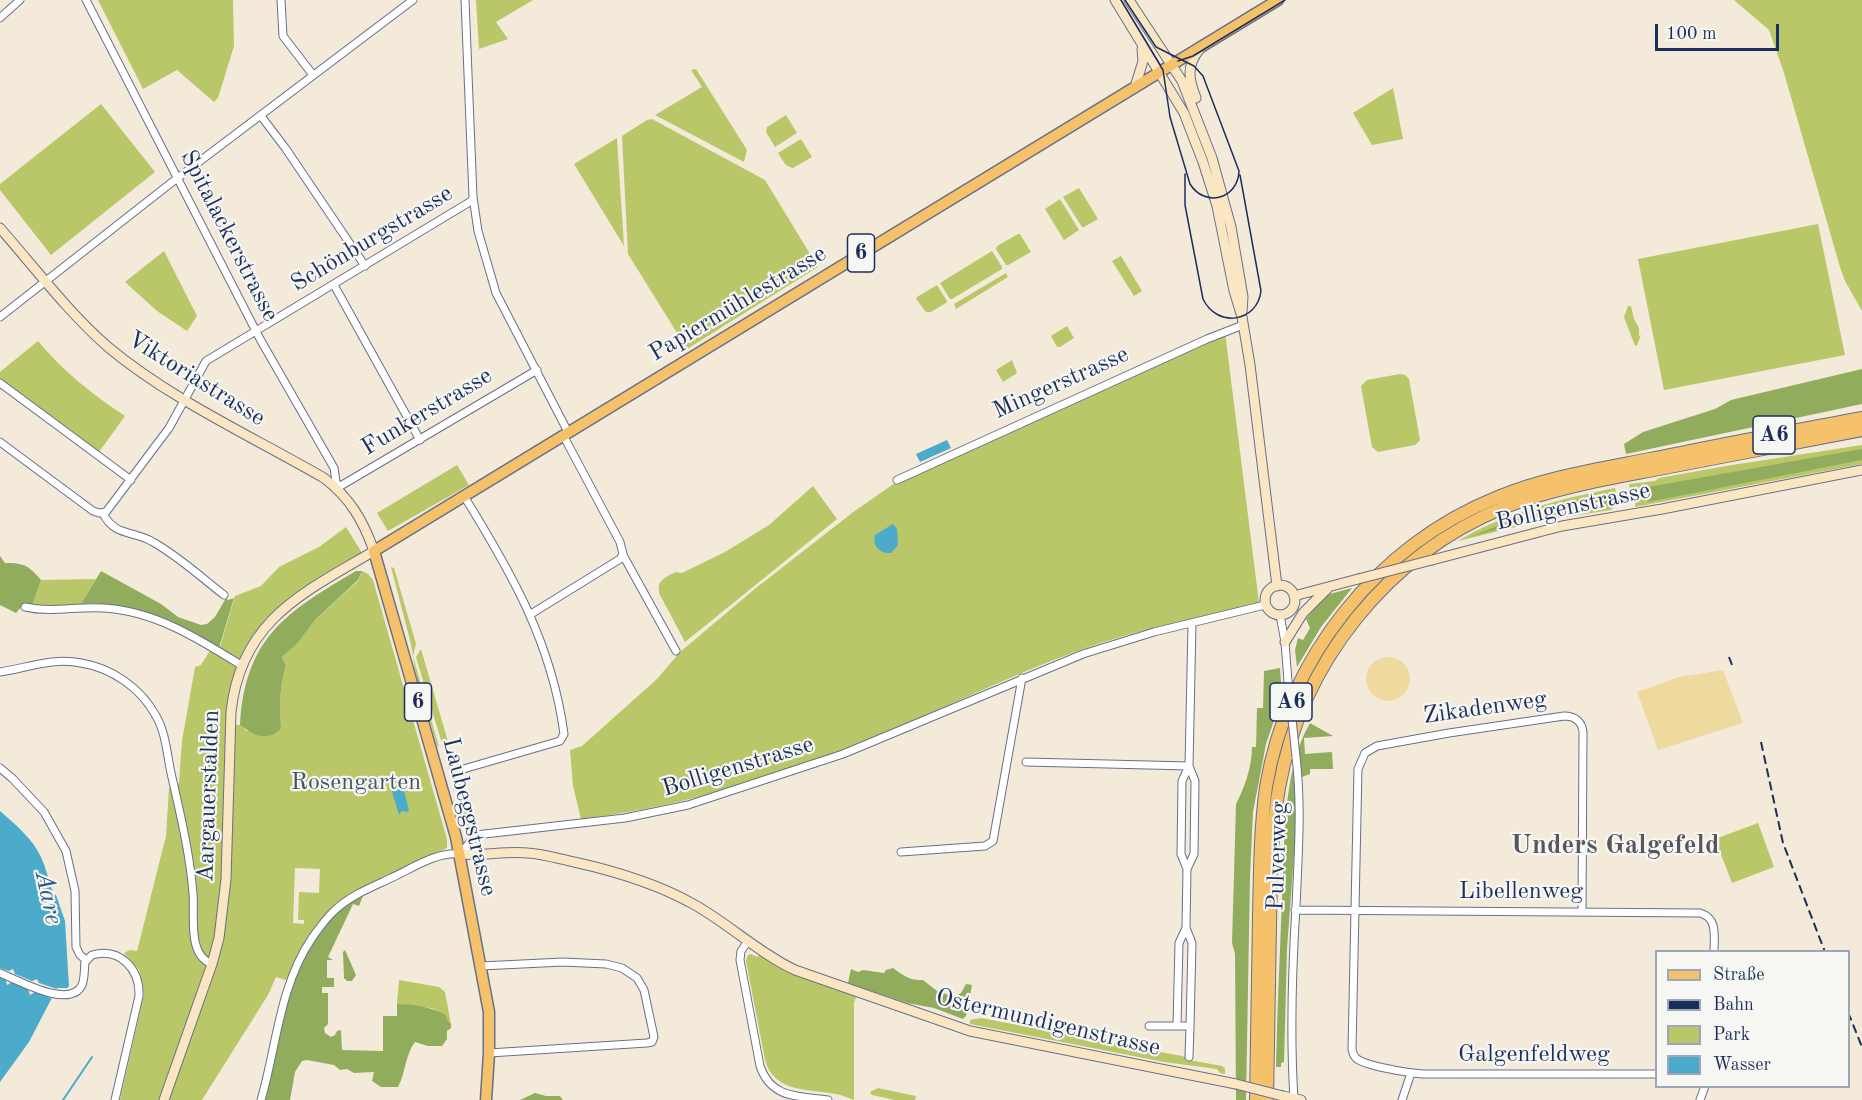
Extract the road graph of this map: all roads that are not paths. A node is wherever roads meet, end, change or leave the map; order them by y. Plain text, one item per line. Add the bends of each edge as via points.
1 (20, 0) edge
2 (86, 0) edge
3 (281, 0) edge
4 (412, 0) edge
5 (465, 0) edge
6 (1115, 0) edge
7 (1129, 0) edge
8 (1278, 0) edge
9 (0, 18) edge
10 (1130, 26) junction
11 (1203, 45) junction
12 (1172, 65) junction
13 (1160, 72) junction
14 (313, 75) junction
15 (1136, 87) junction
16 (261, 116) junction
17 (1209, 160) junction
18 (177, 178) junction
19 (474, 200) junction
20 (0, 228) edge
21 (365, 266) junction
22 (46, 281) junction
23 (334, 285) junction
24 (2, 313) edge
25 (1243, 321) junction
26 (257, 332) junction
27 (537, 370) junction
28 (0, 383) edge
29 (184, 399) junction
30 (1862, 418) edge
31 (1862, 430) edge
32 (566, 433) junction
33 (420, 440) junction
34 (0, 442) edge
35 (1862, 470) edge
36 (131, 480) junction
37 (897, 480) dead end
38 (337, 488) junction
39 (464, 496) junction
40 (100, 513) junction
41 (374, 550) junction
42 (623, 555) junction
43 (1277, 586) junction
44 (1329, 587) junction
45 (224, 595) dead end
46 (1294, 596) junction
47 (1265, 605) junction
48 (25, 608) dead end
49 (531, 614) junction
50 (1280, 615) junction
51 (1192, 623) junction
52 (1285, 642) junction
53 (676, 651) dead end
54 (241, 665) junction
55 (0, 672) edge
56 (1022, 678) junction
57 (1026, 762) dead end
58 (1189, 766) junction
59 (0, 768) edge
60 (460, 770) dead end
61 (901, 852) dead end
62 (460, 854) junction
63 (1187, 869) junction
64 (1295, 910) junction
65 (1355, 910) junction
66 (1582, 912) junction
67 (1186, 928) junction
68 (748, 941) junction
69 (1714, 950) edge
70 (86, 960) junction
71 (212, 964) junction
72 (481, 966) junction
73 (0, 973) edge
74 (1149, 1026) dead end
75 (1178, 1026) junction
76 (1190, 1026) junction
77 (489, 1053) junction
78 (1189, 1057) dead end
79 (1411, 1073) junction
80 (1655, 1074) edge
81 (1298, 1099) edge
82 (115, 1100) edge
83 (164, 1100) edge
84 (261, 1100) edge
85 (486, 1100) edge
86 (828, 1100) edge
87 (1256, 1100) edge
88 (1268, 1100) edge
89 (1402, 1100) edge

1 - 9 street
2 - 18 street, Spitalackerstrasse
3 - 14 street via 283,36
4 - 14 street
5 - 19 street
6 - 10 main road
7 - 12 main road
8 - 11 main road, Papiermühlestrasse / 6
10 - 13 main road
10 - 15 main road via 1144,58
11 - 12 main road, Papiermühlestrasse / 6
11 - 17 main road via 1192,62 1189,79 1210,138
12 - 13 main road, Papiermühlestrasse / 6
12 - 17 main road via 1188,95
13 - 15 main road, Papiermühlestrasse / 6
13 - 17 main road
14 - 16 street
15 - 32 main road, Papiermühlestrasse / 6
16 - 18 street
16 - 21 street
17 - 25 main road
18 - 22 street
18 - 26 street, Spitalackerstrasse
19 - 21 street, Schönburgstrasse
19 - 27 street via 493,286
20 - 22 main road, Viktoriastrasse
21 - 23 street, Schönburgstrasse
22 - 24 street
22 - 29 main road, Viktoriastrasse via 107,346
23 - 26 street, Schönburgstrasse
23 - 33 street
25 - 37 street, Mingerstrasse
25 - 43 main road
26 - 29 street, Schönburgstrasse via 206,362
26 - 38 street, Spitalackerstrasse via 334,468
27 - 32 street
27 - 33 street, Funkerstrasse
28 - 36 street
29 - 36 street, Schönburgstrasse via 169,428
29 - 38 main road, Viktoriastrasse
30 - 87 highway, A6 via 1598,469 1520,489 1477,506 1437,529 1372,580 1313,658 1290,704 1271,765 1260,854
31 - 88 highway, A6 via 1599,480 1525,500 1444,538 1407,566 1361,610 1308,693 1288,747 1279,788 1272,854
32 - 39 main road, Papiermühlestrasse / 6
32 - 42 street
33 - 38 street, Funkerstrasse
34 - 40 street
35 - 44 main road, Bolligenstrasse, bridge via 1569,524
36 - 40 street, Schönburgstrasse via 111,508
38 - 41 main road, Viktoriastrasse via 356,510
39 - 41 main road, Papiermühlestrasse / 6
39 - 49 street
40 - 45 street via 123,533 153,542
41 - 54 main road, Aargauerstalden via 285,607 261,631
41 - 62 main road, Laubeggstrasse / 6
42 - 49 street
42 - 53 street
43 - 46 main road via 1287,587
43 - 47 main road via 1267,592
44 - 46 main road, Bolligenstrasse
44 - 52 main road via 1303,613
46 - 50 main road via 1292,609
47 - 50 main road via 1270,612
47 - 51 street, Bolligenstrasse
48 - 54 street via 107,608 144,615 193,636
49 - 60 street via 552,674 563,738
50 - 52 street, Pulverweg
51 - 56 street, Bolligenstrasse via 1116,643
51 - 58 street
52 - 64 street, Pulverweg, bridge via 1301,813
54 - 71 main road, Aargauerstalden via 231,712 225,889
55 - 71 street via 54,662 89,664 119,676 153,710 163,734 183,826 196,947 202,959
56 - 61 street via 993,841 985,846
56 - 62 street, Bolligenstrasse via 776,778 688,805 625,818 478,834
57 - 58 street
58 - 63 street via 1183,778 1182,801 1181,854
58 - 63 street via 1195,781 1194,854
59 - 70 street via 44,812 66,850 75,891 76,946
62 - 68 main road, Ostermundigenstrasse via 534,854 612,871 693,904
62 - 72 main road, Laubeggstrasse / 6
62 - 84 street via 439,855 348,900 330,914 292,974
63 - 67 street
64 - 65 street, Libellenweg
64 - 81 street, Pulverweg via 1293,1038
65 - 66 street, Libellenweg
65 - 66 street, Zikadenweg via 1358,769 1365,753 1400,741 1567,716 1578,720 1583,730
65 - 79 street, Galgenfeldweg via 1353,1055 1362,1062
66 - 69 street, Libellenweg via 1704,914 1714,924
67 - 75 street via 1179,943
67 - 76 street via 1192,943
68 - 81 main road, Ostermundigenstrasse, bridge via 795,970 956,1027
68 - 86 street via 740,962 764,1077 780,1092
70 - 73 street via 83,983 70,994 55,995
70 - 82 street via 96,954 116,954 130,965 138,981 138,1001
71 - 83 main road, Aargauerstalden
72 - 77 main road, Laubeggstrasse / 6 via 489,1012
72 - 77 street via 563,962 622,968 637,978 644,990 653,1040
74 - 75 street
75 - 76 street
76 - 78 street
77 - 85 main road, Laubeggstrasse / 6
79 - 80 street, Galgenfeldweg
79 - 89 street

